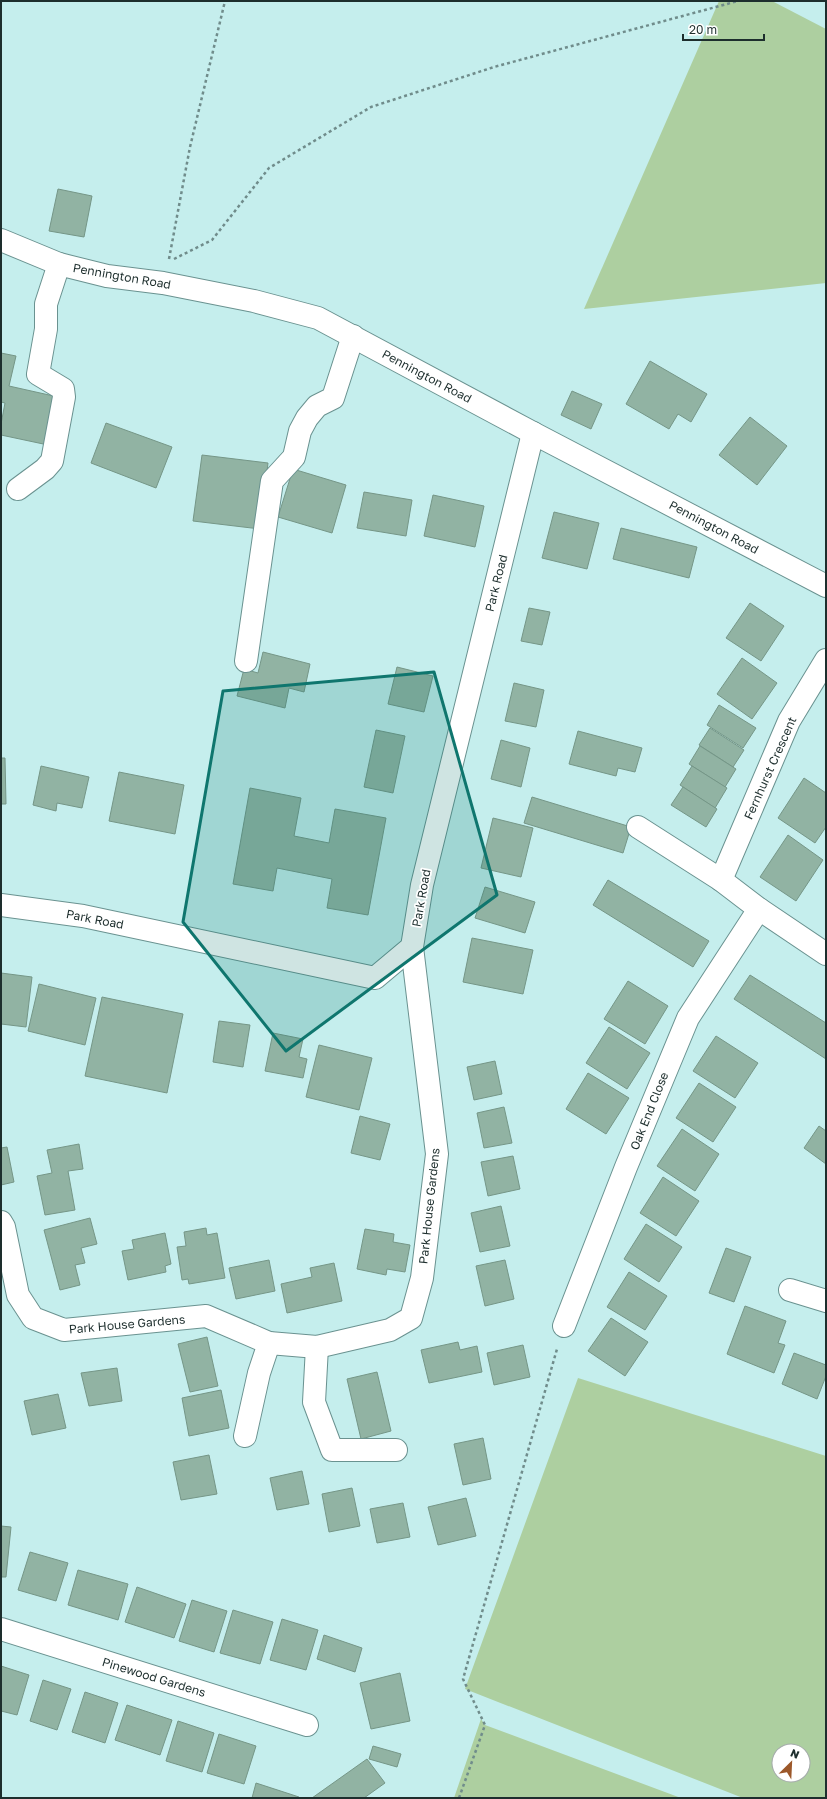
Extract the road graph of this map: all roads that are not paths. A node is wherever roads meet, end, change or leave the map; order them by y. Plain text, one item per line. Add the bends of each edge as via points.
1 (1, 240) edge
2 (59, 264) junction
3 (353, 336) junction
4 (533, 433) junction
5 (18, 489) dead end
6 (826, 586) edge
7 (826, 660) edge
8 (246, 661) dead end
9 (638, 827) dead end
10 (721, 880) junction
11 (1, 905) edge
12 (758, 909) junction
13 (412, 947) junction
14 (826, 954) edge
15 (1, 1222) edge
16 (790, 1290) dead end
17 (826, 1301) edge
18 (564, 1326) road end
19 (269, 1343) junction
20 (317, 1347) junction
21 (245, 1436) dead end
22 (396, 1450) dead end
23 (1, 1629) edge
24 (307, 1725) dead end

1 - 2 street, Pennington Road
2 - 3 street, Pennington Road via 107,276 163,283 254,301 318,318
2 - 5 street via 46,304 46,329 38,374 63,389 64,397 52,461
3 - 4 street, Pennington Road
3 - 8 street via 333,398 317,406 307,418 300,431 294,458 272,481
4 - 6 street, Pennington Road
4 - 13 street, Park Road via 422,885
7 - 10 street, Fernhurst Crescent via 789,721
9 - 10 street
10 - 12 street
11 - 13 street, Park Road via 83,916 375,978
12 - 14 street
12 - 18 street, Oak End Close via 688,1018
13 - 20 street, Park House Gardens via 437,1154 422,1278 411,1318 390,1330
15 - 19 street, Park House Gardens via 18,1294 33,1318 64,1330 206,1316
16 - 17 street
19 - 20 street, Park House Gardens
19 - 21 street
20 - 22 street via 314,1402 332,1450
23 - 24 street, Pinewood Gardens

